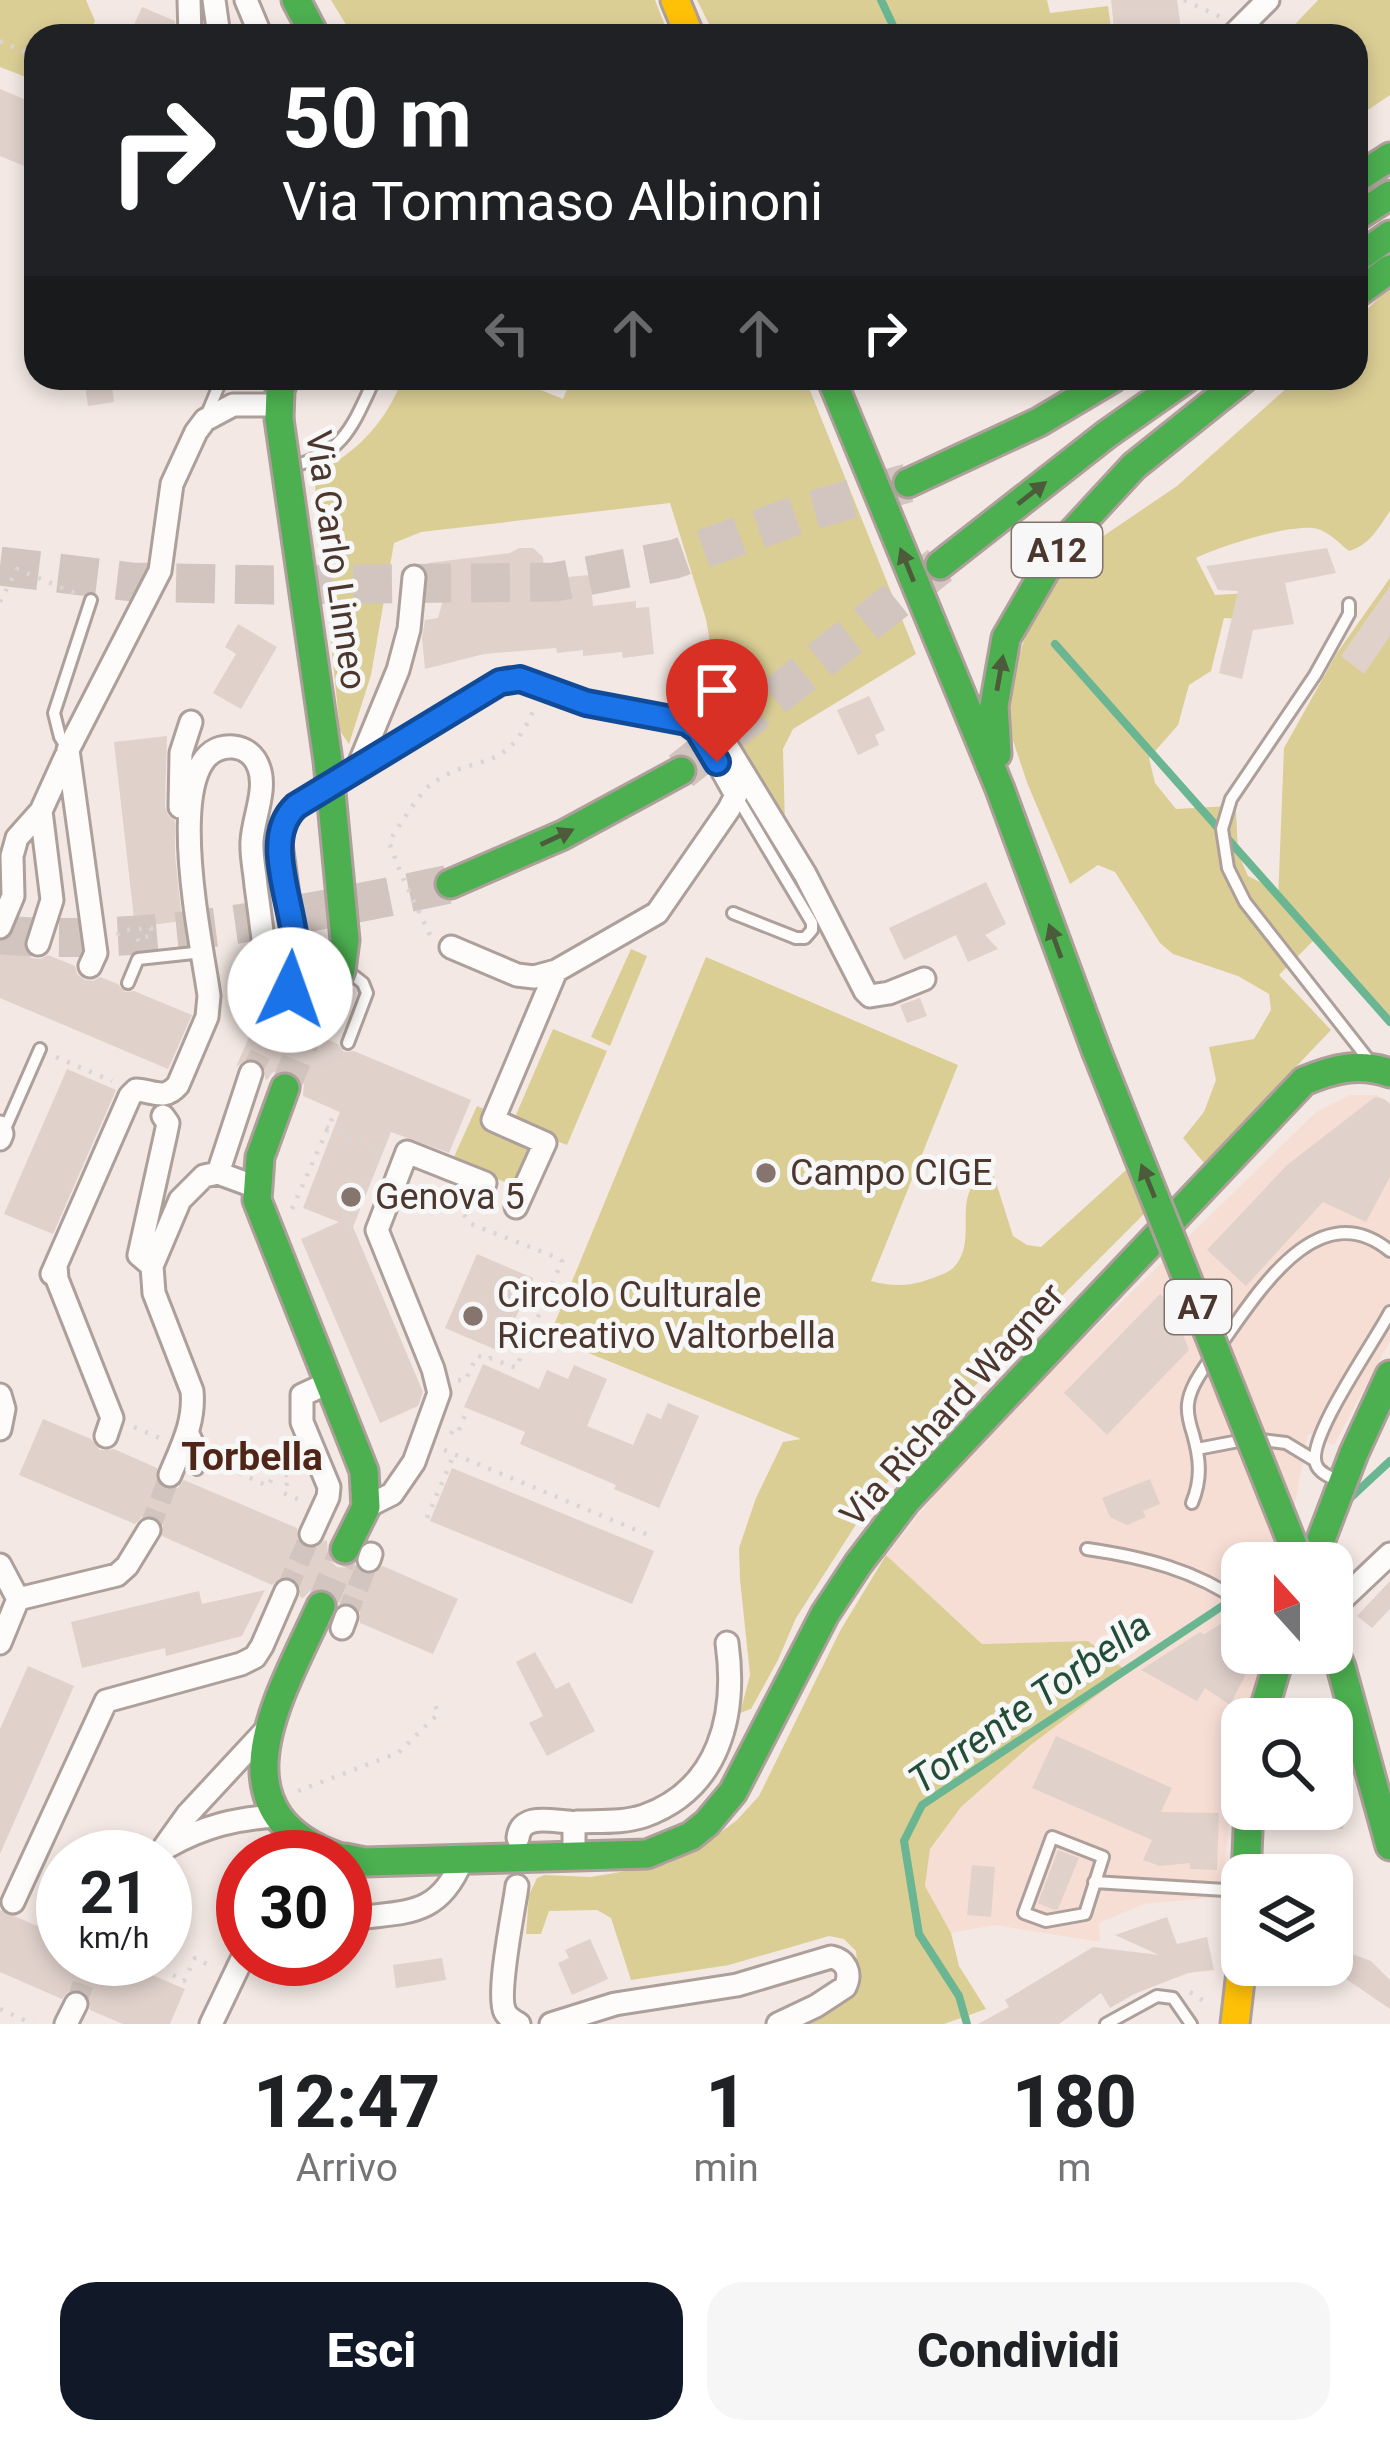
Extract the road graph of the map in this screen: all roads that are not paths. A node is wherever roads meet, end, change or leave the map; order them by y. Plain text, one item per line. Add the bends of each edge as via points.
1 (1268, 0) edge
2 (1245, 24) edge
3 (217, 390) edge
4 (369, 390) edge
5 (836, 390) edge
6 (1093, 390) edge
7 (1169, 390) edge
8 (1229, 390) edge
9 (280, 400) edge
10 (205, 420) junction
11 (285, 468) junction
12 (908, 483) tunnel mouth
13 (940, 566) tunnel mouth
14 (414, 577) dead end
15 (91, 600) road end
16 (1349, 604) dead end
17 (191, 722) dead end
18 (698, 730) junction
19 (68, 750) junction
20 (358, 768) junction
21 (681, 771) tunnel mouth
22 (1000, 790) junction
23 (736, 795) junction
24 (41, 811) junction
25 (188, 837) junction
26 (449, 884) tunnel mouth
27 (733, 913) dead end
28 (0, 927) edge
29 (38, 944) dead end
30 (452, 947) road end
31 (203, 952) junction
32 (90, 966) dead end
33 (556, 971) junction
34 (353, 976) dead end
35 (924, 979) dead end
36 (128, 983) dead end
37 (308, 992) junction
38 (278, 1019) tunnel mouth
39 (308, 1032) tunnel mouth
40 (348, 1043) dead end
41 (40, 1049) road end
42 (1382, 1069) edge
43 (251, 1073) tunnel mouth
44 (285, 1088) tunnel mouth
45 (163, 1116) dead end
46 (1, 1133) edge
47 (218, 1173) junction
48 (485, 1183) dead end
49 (256, 1187) junction
50 (516, 1208) dead end
51 (1390, 1251) edge
52 (152, 1266) junction
53 (1390, 1312) edge
54 (1390, 1375) edge
55 (328, 1383) junction
56 (0, 1395) edge
57 (109, 1427) road end
58 (0, 1429) edge
59 (1197, 1449) junction
60 (1314, 1460) junction
61 (170, 1474) tunnel mouth
62 (1339, 1490) junction
63 (1192, 1503) dead end
64 (366, 1507) junction
65 (149, 1530) tunnel mouth
66 (310, 1534) tunnel mouth
67 (1292, 1542) edge
68 (1320, 1542) edge
69 (1087, 1549) dead end
70 (1390, 1553) edge
71 (362, 1554) tunnel mouth
72 (0, 1565) edge
73 (1221, 1588) edge
74 (1353, 1589) edge
75 (286, 1591) tunnel mouth
76 (18, 1599) junction
77 (337, 1617) tunnel mouth
78 (0, 1642) edge
79 (728, 1643) dead end
80 (1343, 1674) edge
81 (267, 1729) junction
82 (275, 1809) junction
83 (574, 1824) junction
84 (176, 1830) edge
85 (291, 1830) edge
86 (192, 1835) edge
87 (518, 1838) dead end
88 (1390, 1846) edge
89 (574, 1856) junction
90 (462, 1860) junction
91 (372, 1862) edge
92 (1094, 1882) junction
93 (517, 1886) dead end
94 (1221, 1891) edge
95 (13, 1902) dead end
96 (372, 1915) edge
97 (228, 1986) edge
98 (1239, 1986) edge
99 (211, 2024) edge
100 (520, 2024) edge
101 (551, 2024) edge
102 (778, 2024) edge
103 (1106, 2024) edge
104 (1191, 2024) edge
105 (1235, 2024) edge

1 - 2 street
3 - 10 lane
4 - 11 lane via 338,446
22 -> 5 main road, A7
6 - 12 main road
13 -> 7 main road, A12
22 -> 8 main road, A12 via 994,706 1006,638 1059,547 1134,466
9 - 10 street via 233,405
9 - 11 main road, Via Carlo Linneo, bridge
10 - 19 street via 172,484 160,571
11 - 37 main road, Via Carlo Linneo, bridge via 345,940 341,970
14 - 20 street via 398,670
15 - 19 lane via 54,713
16 - 42 lane via 1315,675 1231,799 1222,829 1245,902
17 - 25 street via 178,789
18 - 20 street via 513,678
18 - 23 street
18 - 35 street via 719,733 865,991 878,996
19 - 24 street
19 - 32 street via 96,953
20 - 37 street via 283,822 280,855
26 -> 21 main road
67 -> 22 main road, A7, bridge
23 - 27 lane via 812,930 796,938
23 - 33 street via 657,914
24 - 28 street via 17,838 13,896
24 - 29 street via 52,900
25 - 31 street
25 - 37 street via 195,775 206,755 242,748 261,777 251,845 267,968
30 - 33 street via 517,975
31 - 36 lane via 138,959
31 - 57 street via 207,1018 178,1085 160,1096 126,1087 127,1102 54,1270
33 - 50 street via 494,1120 545,1142
34 - 40 lane via 367,993
37 - 38 street
37 - 39 main road, Via Carlo Linneo
41 - 46 lane
42 - 89 main road, Via Richard Wagner via 1350,1066 1304,1081 906,1501 817,1628 721,1811 663,1850
43 - 47 street
44 - 49 main road
45 - 52 street via 168,1123 139,1255
47 - 49 street
47 - 52 street via 180,1200
48 - 64 street via 407,1152 395,1156 377,1231 439,1387 414,1462 392,1494
49 - 55 main road
51 - 59 lane via 1332,1233 1269,1280 1195,1381 1188,1403
52 - 61 street via 154,1293 192,1391 193,1450
53 - 60 lane via 1321,1431
54 - 62 main road
55 - 64 main road via 364,1471
55 - 66 street via 302,1395 302,1422 328,1486
56 - 58 street
59 - 60 lane via 1271,1440
59 - 63 lane
60 - 62 lane
62 - 68 main road
64 - 71 main road
65 - 76 street via 117,1575
69 - 73 lane via 1164,1564
70 - 74 street
72 - 76 street
75 - 95 street via 254,1657 106,1700
76 - 78 street
77 - 81 main road
79 - 83 street via 727,1721 701,1774 640,1817
80 - 88 main road
81 - 82 main road via 264,1764
81 - 84 street
82 - 85 main road, Via Richard Wagner
82 - 86 street
83 - 87 street via 530,1821
83 - 89 street
89 - 90 main road, Via Richard Wagner
90 - 91 main road, Via Richard Wagner
90 - 96 street via 430,1904
92 - 92 lane via 1102,1857 1052,1837 1024,1912 1046,1922 1085,1914
92 - 94 lane
93 - 100 street via 503,2004
97 - 99 street
98 - 105 main road
101 - 102 street via 831,1957 844,1964 845,1987
103 - 104 lane via 1156,1996 1173,1998

